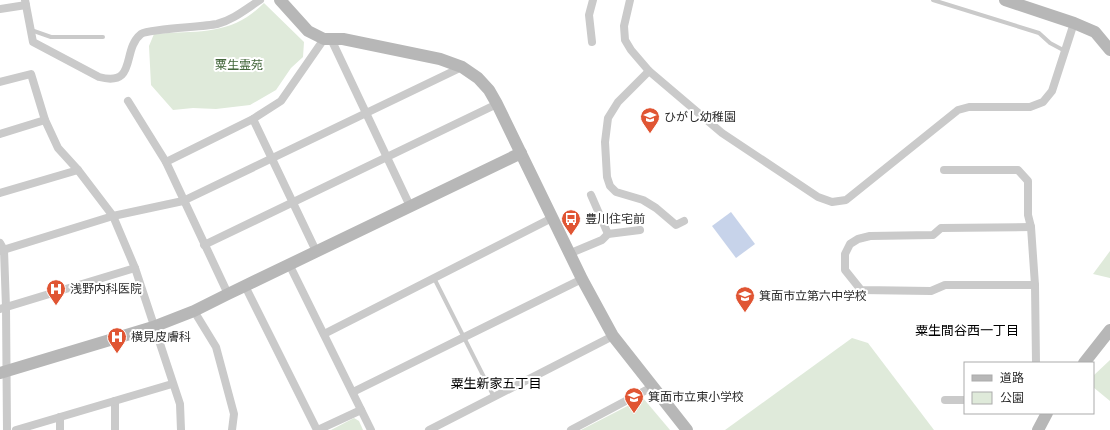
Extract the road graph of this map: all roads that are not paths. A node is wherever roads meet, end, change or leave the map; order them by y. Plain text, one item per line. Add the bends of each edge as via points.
1 (260, 0) edge
2 (280, 0) edge
3 (593, 0) edge
4 (630, 0) edge
5 (933, 0) edge
6 (1005, 0) edge
7 (25, 2) edge
8 (0, 9) edge
9 (1074, 23) junction
10 (31, 30) junction
11 (103, 37) dead end
12 (327, 39) junction
13 (592, 42) dead end
14 (1110, 50) edge
15 (1065, 51) junction
16 (462, 66) junction
17 (649, 71) junction
18 (0, 82) edge
19 (128, 100) dead end
20 (497, 104) junction
21 (366, 112) junction
22 (253, 119) junction
23 (45, 120) junction
24 (0, 134) edge
25 (521, 153) junction
26 (387, 157) junction
27 (272, 159) junction
28 (166, 162) junction
29 (78, 170) junction
30 (944, 170) dead end
31 (0, 193) edge
32 (591, 195) dead end
33 (183, 201) junction
34 (293, 202) junction
35 (410, 206) junction
36 (113, 216) junction
37 (552, 218) junction
38 (684, 221) dead end
39 (1030, 227) junction
40 (640, 230) dead end
41 (608, 234) junction
42 (204, 245) junction
43 (1, 248) edge
44 (316, 251) junction
45 (571, 253) junction
46 (289, 264) junction
47 (135, 268) junction
48 (434, 278) junction
49 (582, 279) junction
50 (245, 286) junction
51 (1035, 286) junction
52 (228, 294) junction
53 (3, 308) edge
54 (194, 311) junction
55 (153, 327) junction
56 (1110, 330) edge
57 (324, 334) junction
58 (464, 336) junction
59 (613, 336) junction
60 (1036, 362) edge
61 (1085, 362) edge
62 (3, 372) edge
63 (172, 384) junction
64 (652, 387) junction
65 (353, 392) junction
66 (494, 397) junction
67 (945, 400) dead end
68 (964, 400) edge
69 (115, 401) junction
70 (361, 410) junction
71 (1046, 414) edge
72 (60, 417) junction
73 (7, 430) edge
74 (16, 430) edge
75 (60, 430) edge
76 (115, 430) edge
77 (181, 430) edge
78 (232, 430) edge
79 (317, 430) edge
80 (371, 430) edge
81 (429, 430) edge
82 (571, 430) edge
83 (687, 430) edge
84 (1038, 430) edge

1 - 10 street via 236,16 219,23 142,34 135,44 124,73 118,79 99,77 33,42
2 - 12 street via 308,31
3 - 13 street via 589,15
4 - 17 street via 624,26 625,40
5 - 15 lane via 1039,33
6 - 9 street
7 - 8 street
7 - 10 street
9 - 14 street via 1095,32
9 - 15 street
10 - 11 lane via 51,36
12 - 16 street via 358,42
12 - 21 street
12 - 22 street via 281,101
15 - 17 street via 1052,91 1043,102 1030,107 969,107 958,110 846,200 832,202 818,197 722,133
16 - 20 street via 478,78
16 - 21 street
17 - 38 street via 618,102 608,118 605,142 607,177 610,186 616,192 643,200 676,225
18 - 23 street via 31,74
19 - 28 street
20 - 25 street
20 - 26 street
21 - 26 street
21 - 27 street
22 - 27 street
22 - 28 street
23 - 24 street
23 - 29 street via 58,148
25 - 35 street
25 - 37 street
26 - 34 street
26 - 35 street
27 - 33 street
27 - 34 street
28 - 33 street
29 - 31 street
29 - 36 street
30 - 39 street via 1018,170 1028,181
32 - 41 street
33 - 36 street
33 - 42 street
34 - 42 street
34 - 44 street
35 - 44 street
36 - 43 street
36 - 47 street
37 - 45 street
37 - 48 street
39 - 51 street
39 - 51 street via 941,228 933,235 870,236 850,244 845,254 845,270 861,290 931,291 945,285
40 - 41 street
41 - 45 street via 602,240
42 - 52 street
43 - 53 street
44 - 46 street
45 - 49 street
46 - 50 street
46 - 57 street
47 - 53 street
47 - 55 street
48 - 57 street
48 - 58 lane
49 - 58 street
49 - 59 street
50 - 52 street
50 - 79 street
51 - 60 street
52 - 54 street
53 - 62 street
54 - 55 street
54 - 78 street via 216,346 234,414
55 - 62 street
55 - 63 street
56 - 61 street
57 - 65 street
58 - 65 street
58 - 66 lane
59 - 64 street
59 - 66 street
62 - 73 street
63 - 69 street
63 - 77 street via 180,404
64 - 82 street
64 - 83 street
65 - 70 street
66 - 81 street
67 - 68 street
69 - 72 street
69 - 76 street
70 - 79 street
70 - 80 street
71 - 84 street
72 - 74 street
72 - 75 street

